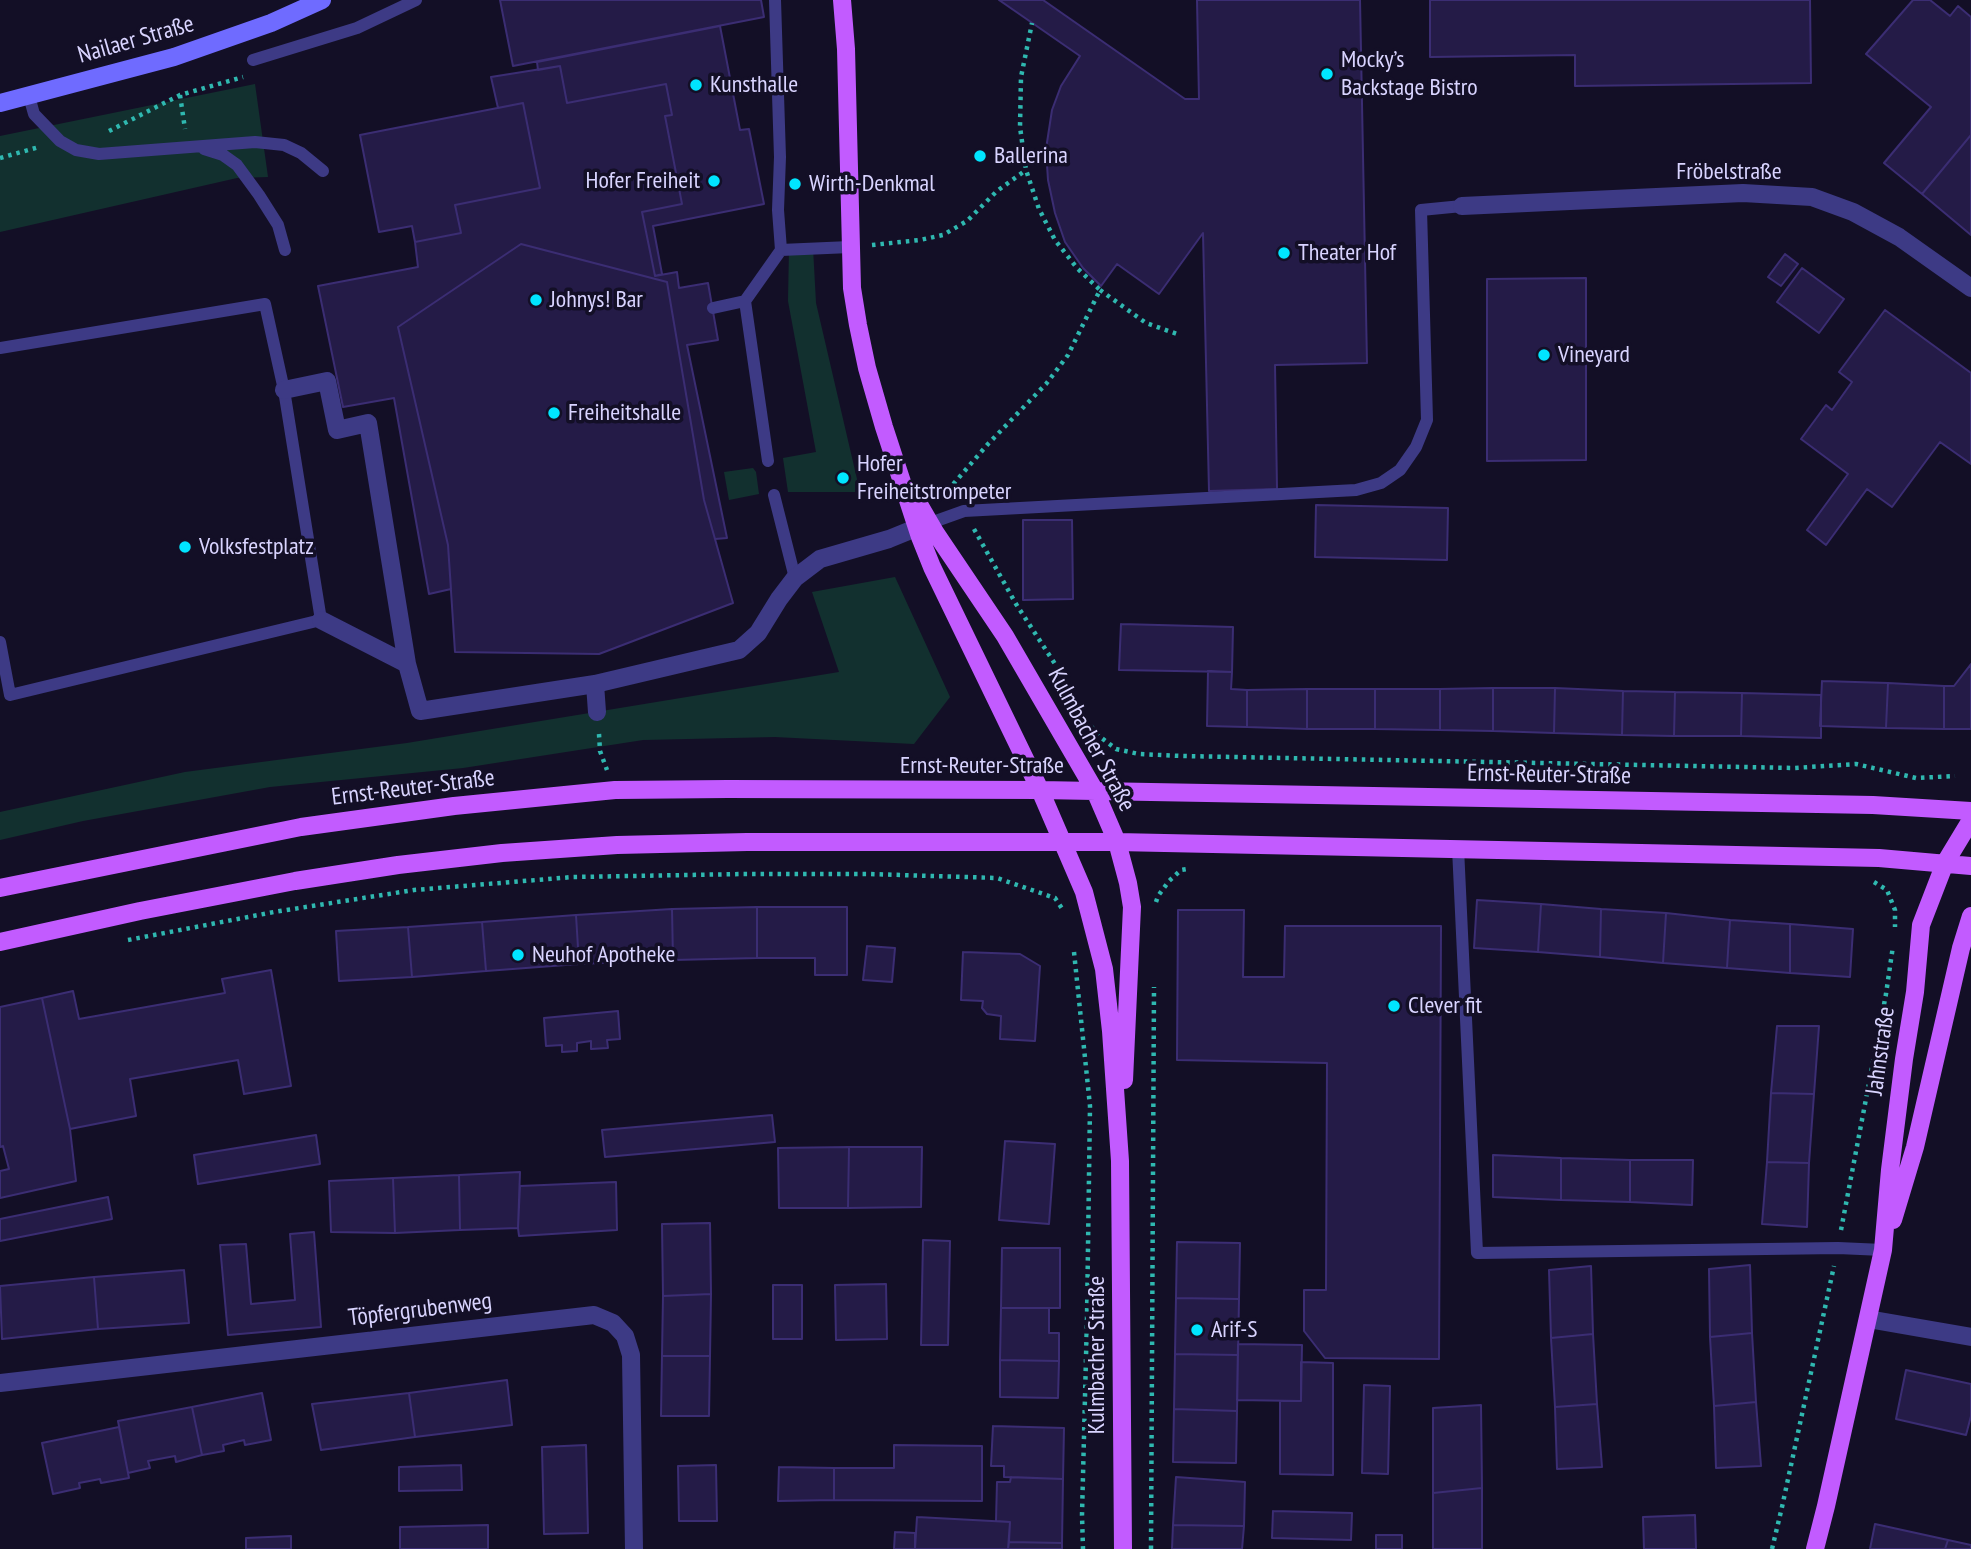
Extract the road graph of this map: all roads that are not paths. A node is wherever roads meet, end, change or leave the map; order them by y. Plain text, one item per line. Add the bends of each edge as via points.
1 (322, 0) edge
2 (416, 0) edge
3 (775, 0) edge
4 (842, 0) edge
5 (253, 60) road end
6 (29, 96) junction
7 (0, 103) edge
8 (188, 148) junction
9 (323, 171) dead end
10 (1462, 206) joint
11 (850, 247) junction
12 (285, 250) dead end
13 (781, 250) junction
14 (1971, 288) edge
15 (744, 302) junction
16 (713, 308) dead end
17 (0, 348) edge
18 (284, 390) junction
19 (768, 461) dead end
20 (895, 462) junction
21 (774, 495) dead end
22 (923, 526) junction
23 (795, 578) junction
24 (321, 620) junction
25 (0, 642) edge
26 (407, 664) junction
27 (595, 684) junction
28 (597, 712) dead end
29 (1040, 790) junction
30 (1095, 791) junction
31 (1971, 811) edge
32 (1971, 820) edge
33 (1062, 842) junction
34 (1116, 842) junction
35 (1458, 848) junction
36 (1945, 863) junction
37 (1971, 866) edge
38 (0, 888) edge
39 (1971, 916) edge
40 (0, 942) edge
41 (1120, 1161) junction
42 (1883, 1250) junction
43 (1868, 1319) junction
44 (1971, 1337) edge
45 (0, 1383) edge
46 (634, 1549) edge
47 (1123, 1549) edge
48 (1815, 1549) edge

1 - 6 street, Nailaer Straße via 174,57
2 - 5 lane via 357,28
3 - 13 lane
4 - 11 main road, Kulmbacher Straße
6 - 7 street, Nailaer Straße
6 - 8 lane via 34,114 60,141 76,150 99,154
8 - 9 lane via 255,142 284,145
8 - 12 lane via 209,149 237,166 278,225
10 - 14 street, Fröbelstraße via 1744,192 1812,197 1899,237
10 - 22 lane via 1421,210 1427,420 1400,470 1381,483 1356,490 964,511
11 - 13 lane
11 - 20 main road, Kulmbacher Straße via 852,288 867,368
13 - 15 lane
15 - 16 lane
15 - 19 lane
17 - 18 lane via 265,304
18 - 24 lane
18 - 26 street via 332,379 337,429 368,423
20 - 22 main road, Kulmbacher Straße
20 - 22 main road, Kulmbacher Straße via 916,499
21 - 23 lane
22 - 23 street via 820,559
22 - 29 main road, Kulmbacher Straße via 932,567
22 - 30 main road, Kulmbacher Straße via 1005,636
23 - 27 street via 758,633 739,650
24 - 25 lane via 10,695
24 - 26 street
26 - 27 street via 420,711
27 - 28 street
29 - 30 main road, Ernst-Reuter-Straße
29 - 33 main road, Kulmbacher Straße
29 - 38 main road, Ernst-Reuter-Straße via 615,790 301,827
30 - 31 main road, Ernst-Reuter-Straße via 1873,805
30 - 34 main road, Kulmbacher Straße
32 - 36 main road, Jahnstraße
33 - 34 main road
33 - 40 main road via 747,842 502,853 295,881
33 - 41 main road, Kulmbacher Straße via 1084,892 1104,969
34 - 35 main road
34 - 41 main road, Kulmbacher Straße via 1132,907
35 - 36 main road
35 - 42 lane via 1477,1253
36 - 37 main road
36 - 42 main road, Jahnstraße via 1920,935
39 - 42 main road, Jahnstraße via 1915,1147
41 - 47 main road, Kulmbacher Straße
42 - 43 main road, Jahnstraße
43 - 44 street
43 - 48 main road, Jahnstraße
45 - 46 street, Töpfergrubenweg via 594,1315 613,1323 625,1336 631,1355

